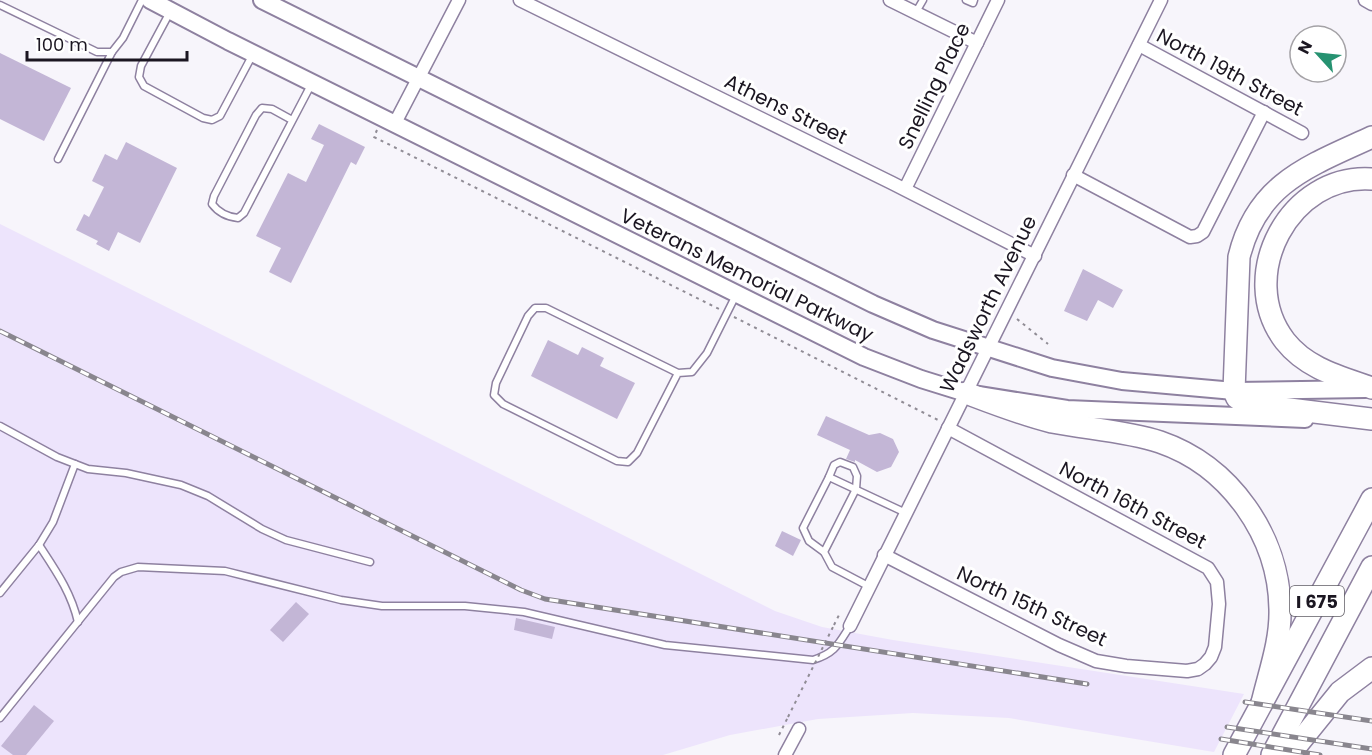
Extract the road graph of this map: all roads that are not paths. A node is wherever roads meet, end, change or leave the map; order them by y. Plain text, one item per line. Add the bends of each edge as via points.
1 (142, 0) edge
2 (150, 0) edge
3 (262, 0) edge
4 (459, 0) edge
5 (520, 0) edge
6 (890, 0) edge
7 (923, 0) edge
8 (966, 0) edge
9 (974, 0) edge
10 (998, 0) edge
11 (1161, 0) edge
12 (1365, 0) edge
13 (1372, 4) edge
14 (0, 5) edge
15 (170, 11) junction
16 (916, 13) junction
17 (976, 43) junction
18 (1139, 45) junction
19 (112, 52) junction
20 (254, 54) junction
21 (419, 78) junction
22 (312, 82) junction
23 (1264, 112) junction
24 (292, 120) junction
25 (387, 124) junction
26 (1302, 133) dead end
27 (1372, 137) edge
28 (58, 159) dead end
29 (1073, 175) junction
30 (1372, 179) edge
31 (905, 189) junction
32 (1035, 256) junction
33 (737, 294) junction
34 (988, 348) junction
35 (678, 373) junction
36 (1372, 389) edge
37 (1234, 391) junction
38 (966, 393) junction
39 (1372, 420) edge
40 (0, 426) edge
41 (948, 428) junction
42 (75, 464) junction
43 (829, 477) junction
44 (856, 489) junction
45 (1372, 499) edge
46 (906, 513) junction
47 (39, 545) junction
48 (824, 552) junction
49 (884, 555) junction
50 (370, 562) dead end
51 (1372, 567) edge
52 (871, 587) junction
53 (0, 592) edge
54 (78, 622) junction
55 (850, 627) joint
56 (1205, 664) joint
57 (1372, 668) edge
58 (1262, 703) junction
59 (0, 718) edge
60 (799, 729) dead end
61 (785, 755) edge
62 (1234, 755) edge
63 (1272, 755) edge
64 (1289, 755) edge

1 - 19 lane
2 - 15 street, Veterans Memorial Parkway
3 - 21 street, Veterans Memorial Parkway
4 - 21 street
5 - 31 street, Athens Street
6 - 16 street
7 - 16 lane
8 - 9 lane
10 - 17 street, Snelling Place
11 - 18 street, Wadsworth Avenue
12 - 13 street
14 - 19 lane via 97,52
15 - 20 street, Veterans Memorial Parkway
15 - 20 lane via 139,77 144,86 203,118 212,120 220,116
16 - 17 street
17 - 31 street, Snelling Place
18 - 23 street, North 19th Street
18 - 29 street, Wadsworth Avenue
19 - 28 lane
20 - 22 street, Veterans Memorial Parkway
21 - 25 street
21 - 34 street, Veterans Memorial Parkway via 873,304
22 - 24 lane
22 - 25 street, Veterans Memorial Parkway
23 - 26 street, North 19th Street
23 - 29 street via 1197,237 1190,237
24 - 24 lane via 243,213 238,218 231,217 216,209 212,204 214,196 256,115 262,108 272,109
25 - 33 street, Veterans Memorial Parkway
27 - 37 highway via 1292,177 1269,195 1254,217 1239,257
29 - 32 street, Wadsworth Avenue
30 - 36 highway via 1335,184 1293,211 1274,242 1266,284 1277,326 1303,359 1322,371
31 - 32 street, Athens Street
32 - 34 street, Wadsworth Avenue
33 - 35 lane via 708,353 692,372
33 - 38 street, Veterans Memorial Parkway via 864,357
34 - 37 street, Veterans Memorial Parkway via 1052,368 1122,381
34 - 38 street, Wadsworth Avenue
35 - 35 lane via 546,308 536,308 528,316 495,383 494,395 503,404 617,461 628,462 637,453
36 - 37 street, Veterans Memorial Parkway
37 - 39 highway via 1249,404
38 - 39 street, Veterans Memorial Parkway via 1067,409
38 - 41 street, Wadsworth Avenue
38 - 58 highway via 1024,415 1160,442 1191,457 1233,490 1250,511 1278,583 1278,633
40 - 42 lane
41 - 46 street, Wadsworth Avenue
41 - 56 street, North 16th Street via 1208,568 1217,582 1219,604 1215,647
42 - 47 lane via 53,522
42 - 50 lane via 181,485 286,540
43 - 44 lane
43 - 44 lane via 834,465 844,462 853,467 857,476
43 - 48 lane via 803,528 809,541
44 - 46 lane
44 - 48 lane
45 - 58 highway, I 675
46 - 49 street, Wadsworth Avenue
47 - 53 lane
47 - 54 lane via 74,603
48 - 52 lane via 832,567
49 - 52 street, Wadsworth Avenue
49 - 56 street, North 15th Street via 1096,662 1187,670
51 - 63 highway, I 675
52 - 55 street, Wadsworth Avenue
54 - 55 lane via 114,577 138,567 225,570 341,600 382,606 465,606 524,612 665,645 813,660 828,655
54 - 59 lane
57 - 64 highway via 1340,692
58 - 62 highway, I 675
60 - 61 street

